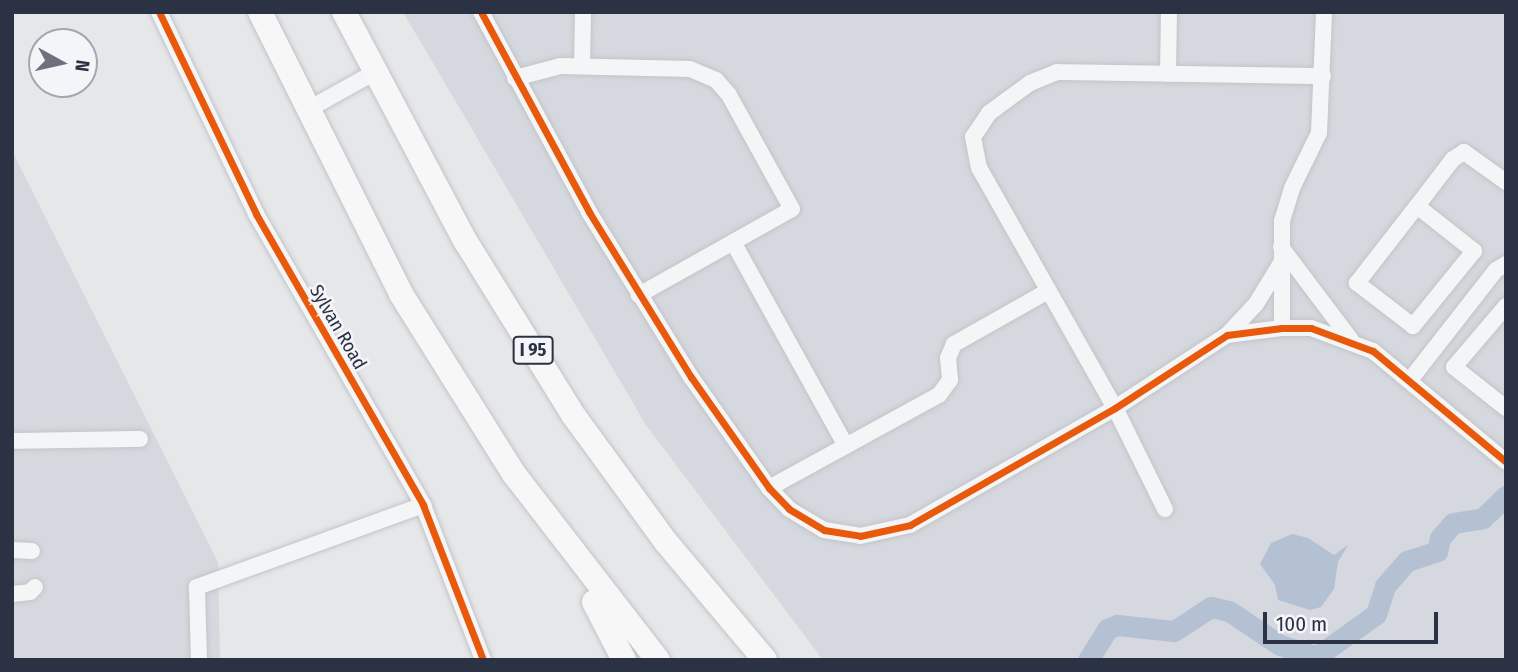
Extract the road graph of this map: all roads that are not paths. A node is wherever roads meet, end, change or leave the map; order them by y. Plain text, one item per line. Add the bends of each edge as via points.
1 (159, 12) edge
2 (260, 12) edge
3 (344, 12) edge
4 (481, 12) edge
5 (583, 12) edge
6 (1169, 12) edge
7 (1324, 12) edge
8 (582, 66) junction
9 (375, 72) junction
10 (1168, 74) junction
11 (1323, 76) junction
12 (515, 78) junction
13 (307, 110) junction
14 (1506, 181) edge
15 (1417, 206) junction
16 (733, 242) junction
17 (1281, 255) junction
18 (1506, 264) edge
19 (1048, 291) junction
20 (639, 295) junction
21 (1506, 306) edge
22 (1282, 328) junction
23 (1227, 335) junction
24 (1351, 340) junction
25 (1430, 355) junction
26 (1454, 367) junction
27 (1410, 380) junction
28 (1115, 408) junction
29 (1506, 408) edge
30 (141, 439) dead end
31 (12, 441) edge
32 (846, 446) junction
33 (1506, 462) edge
34 (514, 474) junction
35 (769, 488) junction
36 (423, 505) junction
37 (1165, 509) dead end
38 (12, 550) edge
39 (32, 551) dead end
40 (35, 587) dead end
41 (12, 594) edge
42 (199, 660) edge
43 (483, 660) edge
44 (624, 660) edge
45 (658, 660) edge
46 (765, 660) edge

1 - 36 street, Sylvan Road via 256,214
2 - 13 highway
3 - 9 highway, I 95
4 - 12 street
5 - 8 street
6 - 10 street
7 - 11 street
8 - 12 street via 560,66
8 - 16 street via 690,69 723,88 792,209
9 - 13 street
9 - 46 highway, I 95 via 466,242 574,416 666,542
10 - 11 street
10 - 19 street via 1047,75 980,120 973,137 975,160
11 - 17 street via 1317,141 1292,188
12 - 20 street
13 - 34 highway via 401,294
14 - 15 street via 1464,152
15 - 15 street via 1357,283 1413,326 1474,251
16 - 20 street
16 - 32 street
17 - 22 street
17 - 23 street via 1256,304
17 - 24 street
18 - 25 street via 1496,270
19 - 28 street
19 - 32 street via 954,344 948,358 950,380 939,395
20 - 35 street
21 - 26 street
22 - 23 street
22 - 24 street via 1311,328
23 - 28 street
24 - 27 street
25 - 26 street
25 - 27 street
26 - 29 street
27 - 33 street
28 - 35 street via 909,525 879,534 824,530 789,509
28 - 37 street
30 - 31 street
32 - 35 street
34 - 44 highway via 609,627
34 - 45 highway
36 - 42 street via 197,587
36 - 43 street, Sylvan Road
38 - 39 street
40 - 41 street

